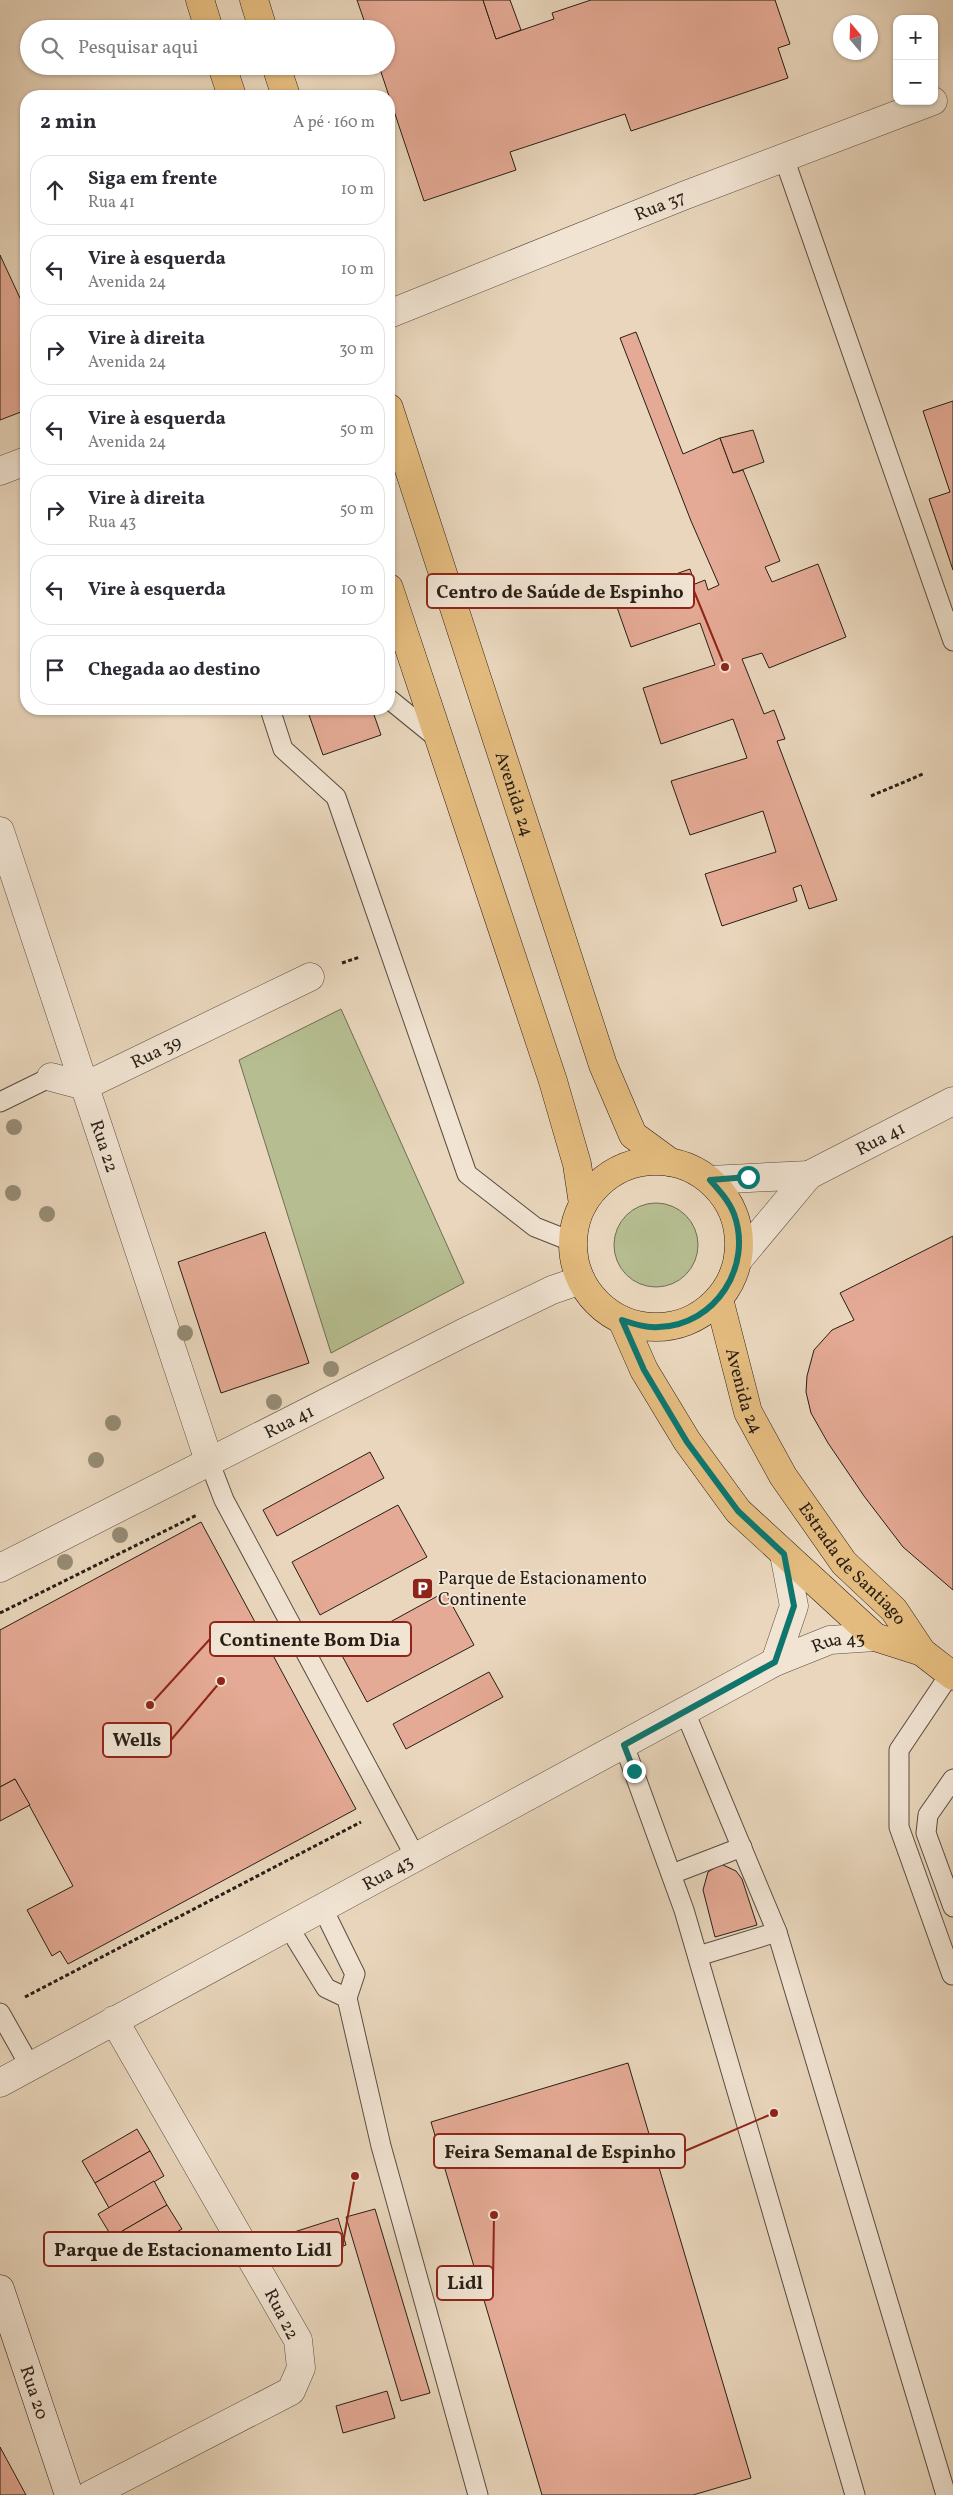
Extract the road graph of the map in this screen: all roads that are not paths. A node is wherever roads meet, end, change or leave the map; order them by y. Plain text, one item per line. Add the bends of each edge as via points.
1 (200, 0) edge
2 (254, 0) edge
3 (206, 20) edge
4 (260, 20) edge
5 (225, 75) edge
6 (279, 75) edge
7 (230, 90) edge
8 (284, 90) edge
9 (953, 94) edge
10 (938, 100) edge
11 (923, 105) edge
12 (784, 158) junction
13 (395, 312) edge
14 (395, 426) edge
15 (20, 463) edge
16 (0, 471) edge
17 (395, 607) edge
18 (953, 641) edge
19 (395, 704) edge
20 (272, 715) edge
21 (437, 738) junction
22 (0, 831) edge
23 (310, 977) dead end
24 (51, 1077) joint
25 (85, 1086) junction
26 (953, 1101) edge
27 (0, 1102) edge
28 (670, 1162) junction
29 (809, 1174) junction
30 (710, 1180) junction
31 (583, 1204) junction
32 (573, 1242) junction
33 (738, 1260) junction
34 (581, 1280) junction
35 (719, 1299) junction
36 (622, 1320) junction
37 (209, 1461) junction
38 (783, 1476) joint
39 (784, 1554) junction
40 (0, 1568) edge
41 (875, 1637) junction
42 (922, 1652) junction
43 (775, 1662) junction
44 (952, 1675) edge
45 (685, 1712) junction
46 (624, 1745) junction
47 (951, 1786) edge
48 (742, 1847) junction
49 (932, 1849) junction
50 (416, 1858) junction
51 (953, 1864) edge
52 (672, 1874) junction
53 (953, 1908) edge
54 (323, 1909) junction
55 (288, 1926) junction
56 (777, 1932) junction
57 (698, 1956) junction
58 (952, 1975) edge
59 (347, 1998) junction
60 (0, 2013) edge
61 (114, 2020) junction
62 (30, 2066) junction
63 (0, 2082) edge
64 (0, 2289) edge
65 (69, 2495) edge
66 (90, 2495) edge
67 (478, 2495) edge
68 (855, 2495) edge
69 (946, 2495) edge

1 - 3 main road
2 - 4 main road
5 - 7 main road
6 - 8 main road
9 - 10 street, Rua 37
11 - 12 street, Rua 37
12 - 13 street, Rua 37
12 - 18 lane
14 - 28 main road, Avenida 24 via 603,1065 633,1135
15 - 16 street
17 - 21 main road, Avenida 24
19 - 21 lane
20 - 32 lane via 283,749 336,797 467,1174 535,1227
21 - 31 main road, Avenida 24 via 553,1081 577,1164
22 - 25 street, Rua 22
23 - 25 street, Rua 39
24 - 25 street
24 - 27 lane
25 - 37 street, Rua 22
26 - 29 street, Rua 41
28 - 30 main road, Avenida 24 via 691,1168
28 - 31 main road, Avenida 24 via 648,1161 626,1166 594,1188
29 - 30 street, Rua 41
29 - 33 street, Rua 41
30 - 33 main road, Avenida 24 via 725,1196 734,1214 740,1238
31 - 32 main road, Avenida 24
32 - 34 main road, Avenida 24 via 574,1261
33 - 35 main road, Avenida 24 via 731,1281
34 - 36 main road, Avenida 24 via 605,1310
34 - 37 street, Rua 41 via 552,1290 465,1332
35 - 36 main road, Avenida 24 via 682,1323 660,1327
35 - 38 main road, Avenida 24 via 748,1412
36 - 39 main road via 644,1370 687,1442 738,1511
37 - 40 street, Rua 41
37 - 50 lane via 224,1500
38 - 42 main road, Estrada de Santiago via 844,1563 894,1610
39 - 41 main road
39 - 43 street, Rua 43 via 794,1606
41 - 42 main road, Estrada de Santiago
41 - 43 street, Rua 43 via 830,1640
42 - 44 main road, Estrada de Santiago
43 - 45 street, Rua 43
44 - 58 lane via 899,1750 899,1826
45 - 46 street, Rua 43
45 - 48 lane
46 - 50 street, Rua 43
46 - 52 lane
47 - 49 lane via 928,1815 926,1833
48 - 52 lane
48 - 56 lane
49 - 51 lane
49 - 53 lane
50 - 54 street, Rua 43
52 - 57 lane
54 - 55 street, Rua 43
54 - 59 lane via 355,1974
55 - 59 lane via 326,1988
55 - 61 street, Rua 43
56 - 57 lane
56 - 69 lane
57 - 68 lane
59 - 67 lane via 381,2146
60 - 62 lane
61 - 62 street, Rua 43
61 - 66 street, Rua 22 via 298,2340 301,2368 291,2391
62 - 63 street, Rua 43
64 - 65 street, Rua 20

